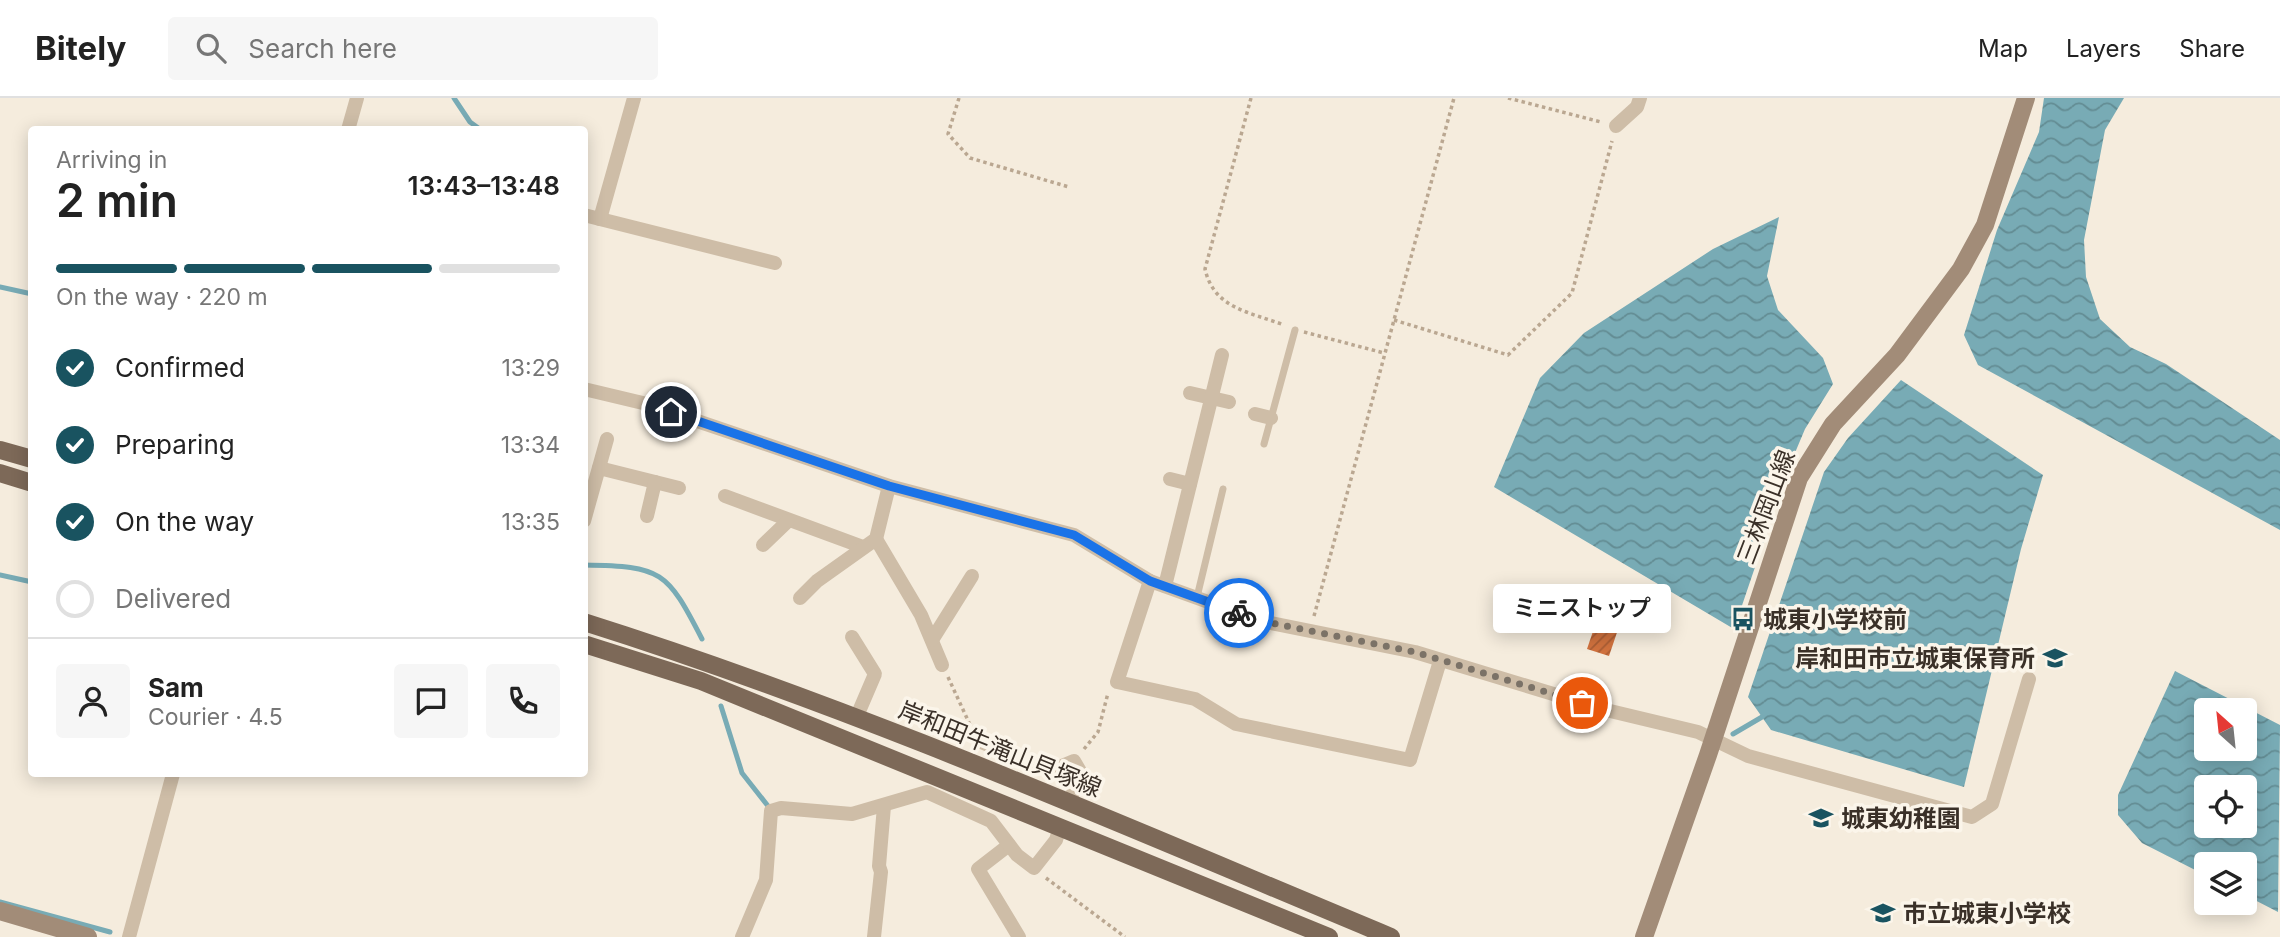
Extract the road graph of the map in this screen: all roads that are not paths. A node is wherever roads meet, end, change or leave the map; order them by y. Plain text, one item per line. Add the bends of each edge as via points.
1 (357, 98) edge
2 (634, 98) edge
3 (1640, 98) edge
4 (2026, 98) edge
5 (349, 126) edge
6 (1616, 126) road end
7 (588, 216) edge
8 (600, 219) junction
9 (775, 263) dead end
10 (1295, 330) road end
11 (1222, 355) dead end
12 (588, 390) edge
13 (1190, 393) dead end
14 (1211, 398) junction
15 (1229, 402) dead end
16 (1255, 414) dead end
17 (1271, 418) junction
18 (607, 439) dead end
19 (1264, 444) dead end
20 (0, 450) edge
21 (28, 458) edge
22 (599, 468) junction
23 (0, 473) edge
24 (1170, 479) dead end
25 (28, 482) edge
26 (656, 482) junction
27 (1190, 484) junction
28 (889, 486) junction
29 (679, 488) dead end
30 (1223, 488) dead end
31 (725, 496) dead end
32 (588, 507) edge
33 (647, 516) dead end
34 (788, 521) junction
35 (869, 543) junction
36 (763, 545) dead end
37 (972, 576) dead end
38 (1150, 581) junction
39 (1165, 586) junction
40 (800, 597) dead end
41 (1197, 598) junction
42 (588, 623) edge
43 (852, 636) dead end
44 (932, 640) junction
45 (588, 645) edge
46 (1440, 661) junction
47 (943, 665) road end
48 (2028, 680) dead end
49 (857, 716) junction
50 (1713, 740) junction
51 (979, 741) road end
52 (172, 777) edge
53 (1069, 803) junction
54 (884, 806) junction
55 (1060, 827) junction
56 (1009, 845) junction
57 (0, 911) edge
58 (88, 937) edge
59 (129, 937) edge
60 (742, 937) edge
61 (874, 937) edge
62 (1019, 937) edge
63 (1329, 937) edge
64 (1391, 937) edge
65 (1644, 937) edge

1 - 5 street
2 - 8 street
3 - 6 street via 1637,107
4 - 50 main road, 三林岡山線 via 1985,225 1961,269 1897,355 1833,424 1799,478
7 - 8 street
8 - 9 street
10 - 17 lane
11 - 14 street
12 - 28 street via 647,404
13 - 14 street
14 - 15 street
14 - 27 street
16 - 17 street
17 - 19 lane
18 - 22 street
20 - 21 main road
22 - 26 street
22 - 32 street
23 - 25 main road
24 - 27 street
26 - 29 street
26 - 33 street
27 - 39 street
28 - 35 street
28 - 38 street via 1074,535
30 - 41 lane
31 - 34 street
34 - 35 street
34 - 36 street
35 - 40 street
35 - 44 street via 921,615
37 - 44 street
38 - 39 street
38 - 46 street via 1117,682 1195,699 1236,724 1410,760
39 - 41 street
41 - 46 street via 1261,621
42 - 49 main road, 岸和田牛滝山貝塚線
43 - 49 street via 875,674
44 - 47 street
45 - 55 main road, 岸和田牛滝山貝塚線 via 701,681
46 - 50 street via 1698,732
48 - 50 street via 1992,804 1972,817 1748,756
49 - 53 main road, 岸和田牛滝山貝塚線
50 - 65 main road, 三林岡山線
51 - 53 street via 1050,771 1074,761 1081,773
52 - 59 street
53 - 64 main road, 岸和田牛滝山貝塚線
54 - 56 street via 927,792 992,821
54 - 60 street via 852,814 771,811 766,880
54 - 61 street
55 - 56 street via 1034,868
55 - 63 main road, 岸和田牛滝山貝塚線
56 - 62 street via 978,869
57 - 58 main road

